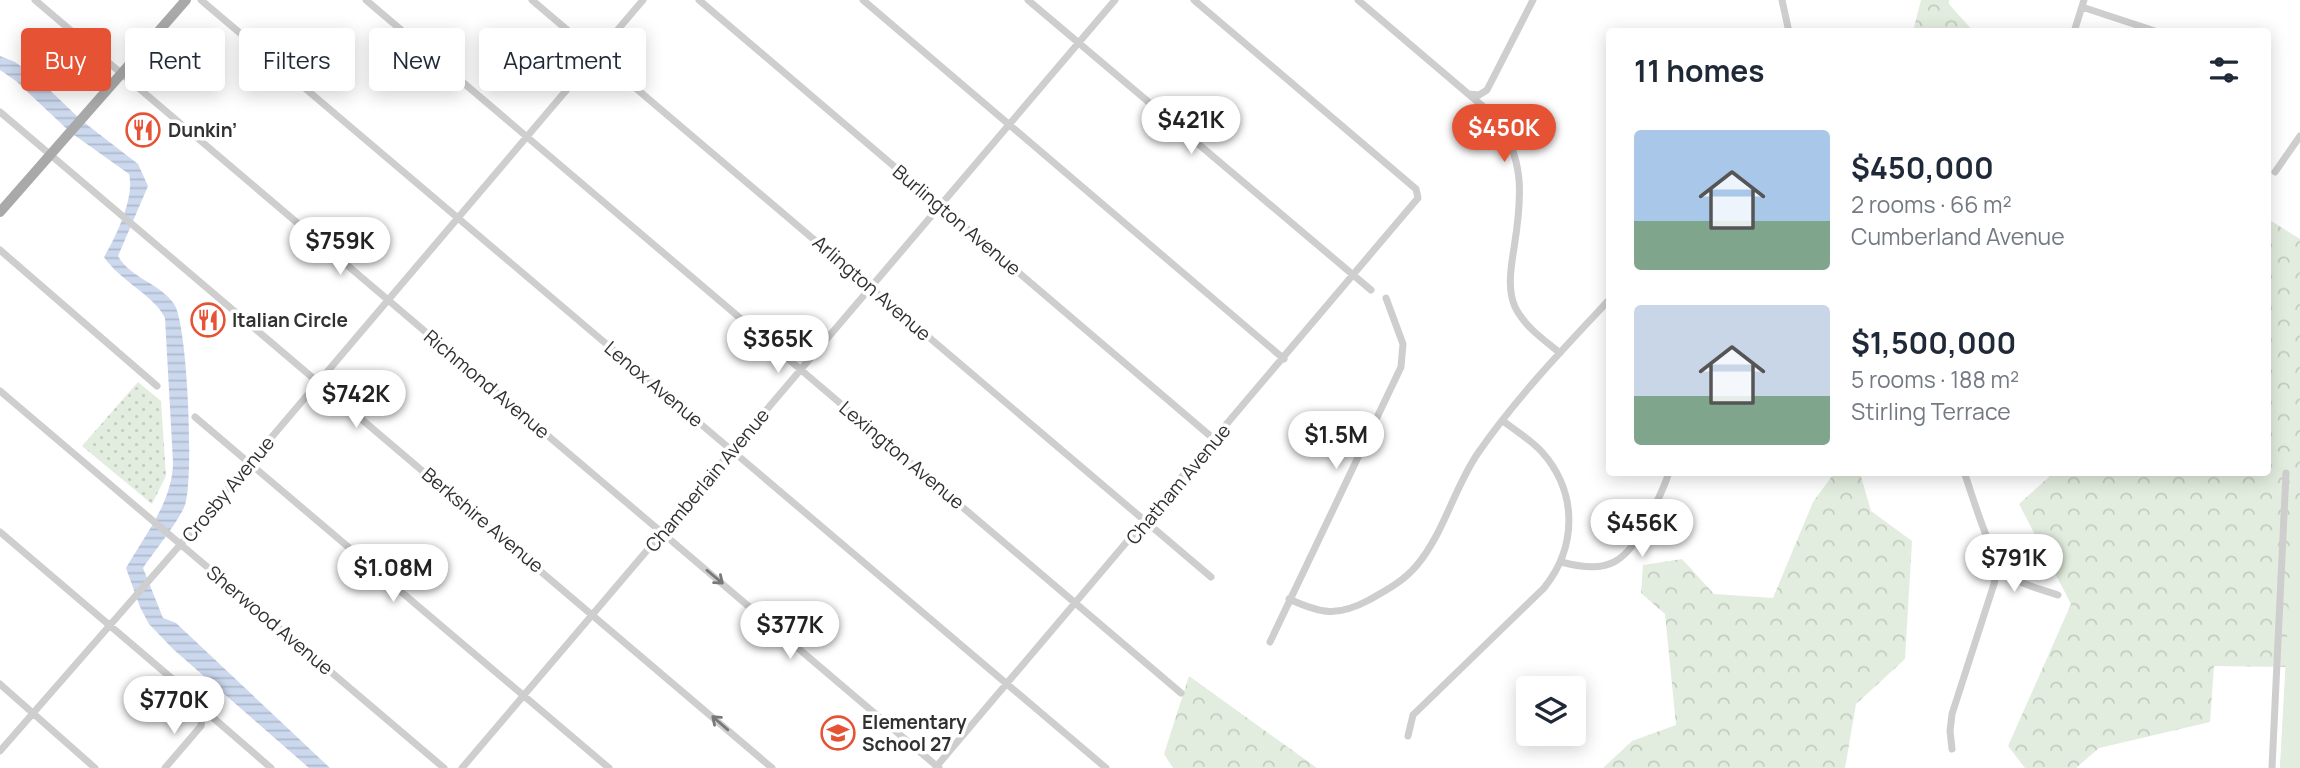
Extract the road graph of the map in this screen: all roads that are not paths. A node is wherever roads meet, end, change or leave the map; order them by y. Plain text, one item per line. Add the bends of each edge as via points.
1 (35, 0) edge
2 (186, 0) edge
3 (201, 0) edge
4 (366, 0) edge
5 (532, 0) edge
6 (643, 0) edge
7 (699, 0) edge
8 (863, 0) edge
9 (1028, 0) edge
10 (1115, 0) edge
11 (1194, 0) edge
12 (1358, 0) edge
13 (1533, 0) edge
14 (1782, 0) edge
15 (2083, 4) edge
16 (566, 28) edge
17 (619, 28) edge
18 (1788, 28) edge
19 (2075, 28) edge
20 (2147, 28) edge
21 (1079, 42) junction
22 (122, 73) junction
23 (565, 91) edge
24 (640, 91) edge
25 (1469, 94) junction
26 (0, 112) edge
27 (1010, 124) junction
28 (526, 136) junction
29 (2300, 136) edge
30 (51, 154) junction
31 (2275, 172) dead end
32 (940, 206) junction
33 (0, 212) edge
34 (457, 218) junction
35 (0, 250) edge
36 (1353, 275) junction
37 (871, 288) junction
38 (1371, 290) dead end
39 (1386, 298) dead end
40 (388, 300) junction
41 (1606, 303) edge
42 (1560, 353) junction
43 (1284, 359) junction
44 (802, 369) junction
45 (319, 381) junction
46 (158, 386) dead end
47 (0, 391) edge
48 (195, 418) dead end
49 (1503, 421) junction
50 (1215, 440) junction
51 (733, 451) junction
52 (250, 463) junction
53 (2286, 473) dead end
54 (1667, 476) edge
55 (1966, 476) edge
56 (1146, 522) junction
57 (0, 532) edge
58 (663, 533) junction
59 (180, 545) junction
60 (1996, 558) junction
61 (1561, 562) junction
62 (1211, 577) dead end
63 (2058, 595) dead end
64 (1289, 599) junction
65 (1076, 603) junction
66 (593, 614) junction
67 (110, 625) junction
68 (1270, 642) dead end
69 (0, 684) edge
70 (1007, 684) junction
71 (1181, 693) dead end
72 (523, 696) junction
73 (203, 709) junction
74 (33, 713) junction
75 (1408, 736) dead end
76 (1952, 750) dead end
77 (0, 751) edge
78 (937, 767) edge
79 (95, 768) edge
80 (164, 768) edge
81 (271, 768) edge
82 (444, 768) edge
83 (462, 768) edge
84 (609, 768) edge
85 (772, 768) edge
86 (1106, 768) edge
87 (2272, 768) edge

1 - 22 street, Richmond Avenue
2 - 22 main road
3 - 34 street, Lenox Avenue
4 - 28 street, Lexington Avenue
5 - 16 street, Arlington Avenue
6 - 17 street, Crosby Avenue
7 - 32 street, Burlington Avenue
8 - 27 street
9 - 21 street
10 - 21 street, Chamberlain Avenue
11 - 36 street, Chatham Avenue via 1416,189 1418,198
12 - 25 street
13 - 25 street via 1487,90
14 - 18 street
15 - 19 street
15 - 20 street
21 - 27 street, Chamberlain Avenue
21 - 36 street
22 - 30 main road
22 - 40 street, Richmond Avenue
23 - 28 street, Crosby Avenue
24 - 37 street, Arlington Avenue
25 - 42 street via 1501,126 1517,161 1521,187 1512,265 1514,304 1528,327
26 - 30 street, Berkshire Avenue
27 - 32 street, Chamberlain Avenue
27 - 43 street
28 - 34 street, Crosby Avenue
28 - 44 street, Lexington Avenue
29 - 31 street
30 - 33 main road
30 - 45 street, Berkshire Avenue
32 - 37 street, Chamberlain Avenue
32 - 50 street, Burlington Avenue
34 - 40 street, Crosby Avenue
34 - 51 street, Lenox Avenue
35 - 46 street
36 - 38 street
36 - 43 street, Chatham Avenue
37 - 44 street, Chamberlain Avenue
37 - 56 street, Arlington Avenue
39 - 64 street via 1403,344 1401,367
40 - 45 street, Crosby Avenue
40 - 58 street, Richmond Avenue
41 - 42 street
42 - 49 street
43 - 50 street, Chatham Avenue
44 - 51 street, Chamberlain Avenue
44 - 65 street, Lexington Avenue
45 - 52 street, Crosby Avenue
45 - 66 street, Berkshire Avenue
47 - 59 street, Sherwood Avenue
48 - 52 street
49 - 61 street via 1541,451 1563,486 1570,519
49 - 64 street via 1470,466 1425,554 1399,582 1339,612 1313,610
50 - 56 street, Chatham Avenue
51 - 58 street, Chamberlain Avenue
51 - 70 street, Lenox Avenue
52 - 59 street, Crosby Avenue
52 - 72 street
53 - 87 street
54 - 61 street via 1630,551 1601,567
55 - 60 street
56 - 62 street, Arlington Avenue
56 - 65 street, Chatham Avenue
57 - 67 street
58 - 66 street, Chamberlain Avenue
58 -> 78 street, Richmond Avenue
59 - 67 street, Crosby Avenue
59 - 82 street, Sherwood Avenue
60 - 63 street via 2014,578
60 - 76 street via 1994,584 1952,713
61 - 75 street via 1544,588 1413,715
64 - 68 street
65 - 70 street, Chatham Avenue
65 - 71 street, Lexington Avenue
66 - 72 street, Chamberlain Avenue
85 -> 66 street, Berkshire Avenue
67 - 73 street
67 - 74 street, Crosby Avenue
69 - 74 street
70 - 78 street, Chatham Avenue
70 - 86 street, Lenox Avenue
72 - 83 street, Chamberlain Avenue
72 - 84 street
73 - 80 street via 201,726
73 - 81 street
74 - 77 street, Crosby Avenue
74 - 79 street

